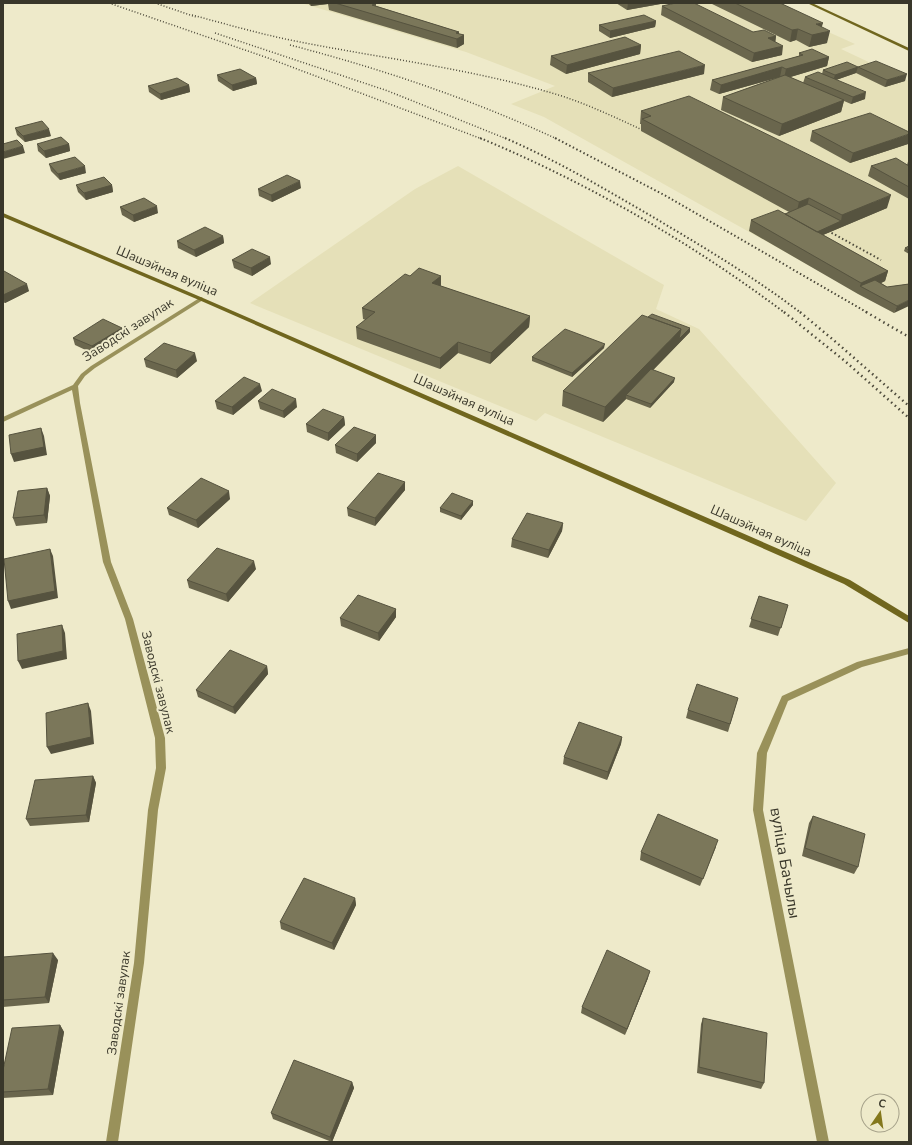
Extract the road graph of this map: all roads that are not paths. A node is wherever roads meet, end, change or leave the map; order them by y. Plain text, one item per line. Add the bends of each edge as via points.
1 (809, 3) edge
2 (909, 50) edge
3 (3, 215) edge
4 (201, 299) junction
5 (75, 386) junction
6 (3, 420) edge
7 (909, 620) edge
8 (909, 652) edge
9 (112, 1142) edge
10 (823, 1142) edge

1 - 2 main road
3 - 4 main road, Шашэйная вуліца
4 - 5 street, Заводскі завулак via 93,367
4 - 7 main road, Шашэйная вуліца via 847,582
5 - 6 street
5 - 9 street, Заводскі завулак via 107,562 129,619 160,738 161,768 153,810 139,963
8 - 10 street, вуліца Бачылы via 860,664 785,699 762,754 758,810

